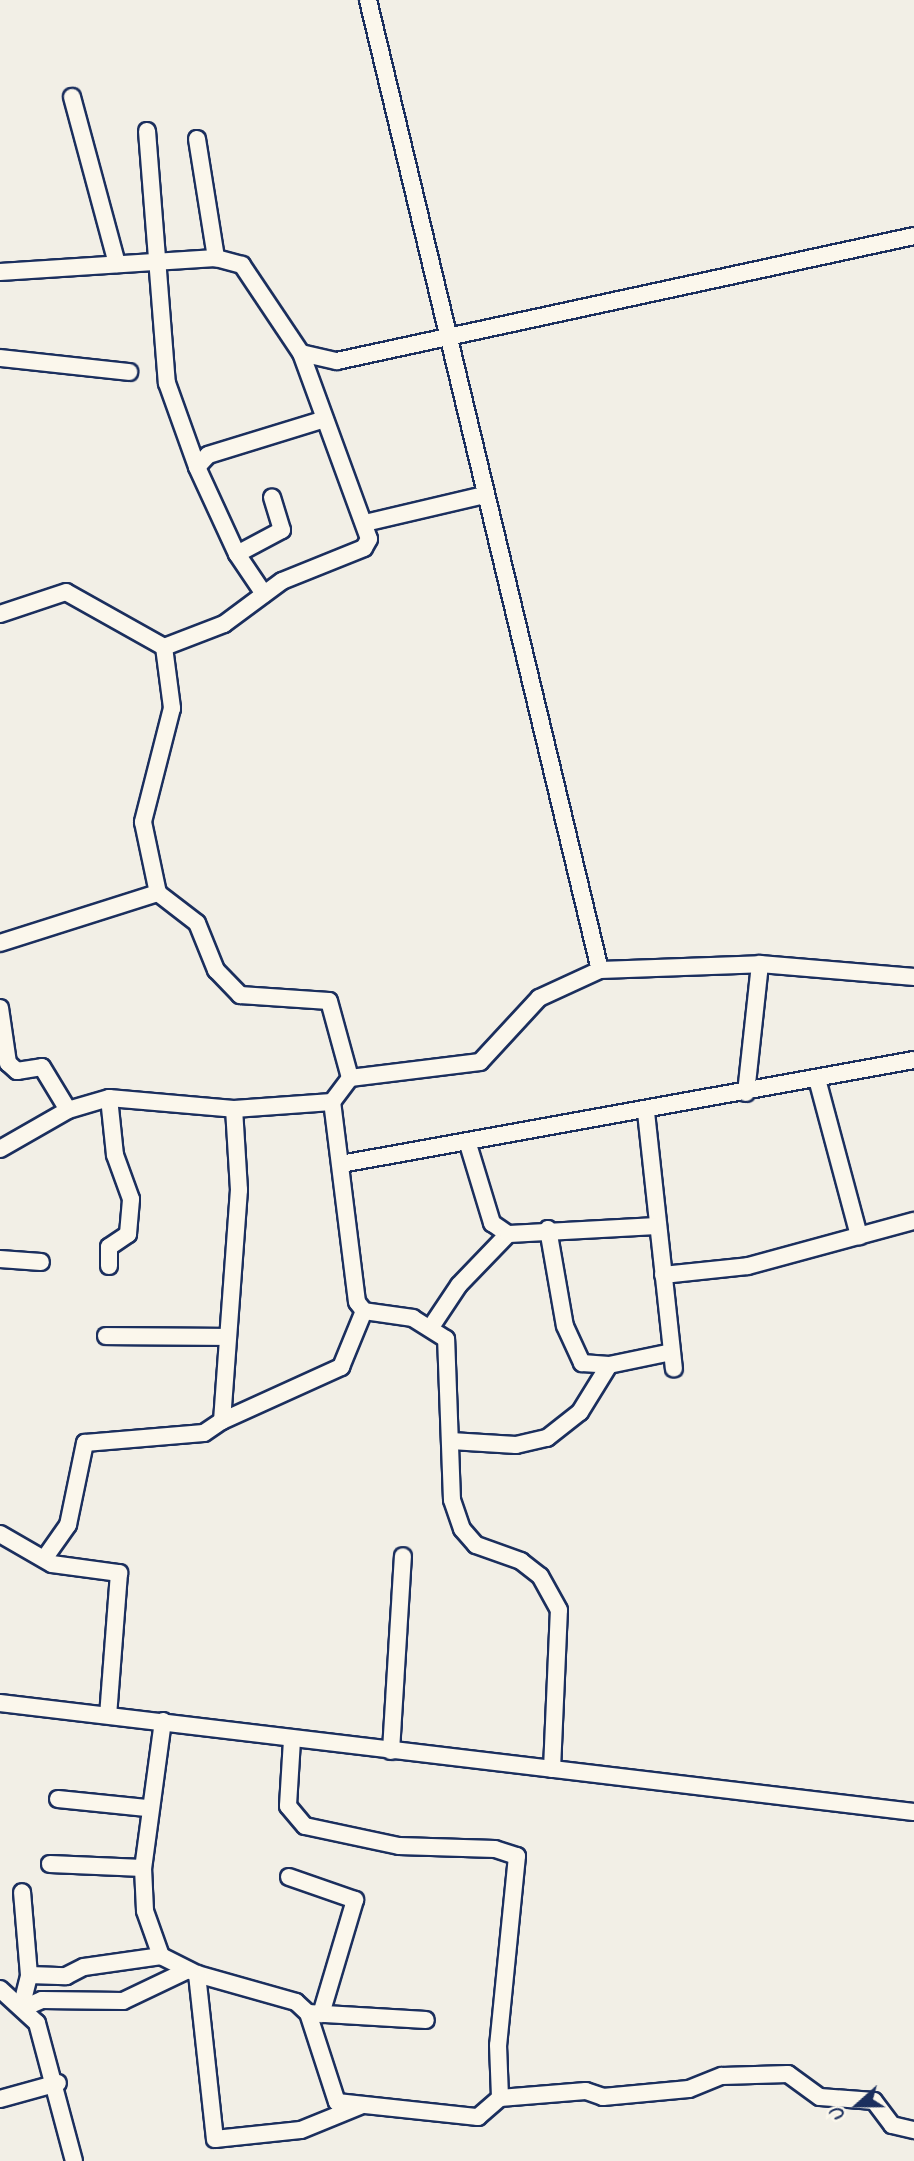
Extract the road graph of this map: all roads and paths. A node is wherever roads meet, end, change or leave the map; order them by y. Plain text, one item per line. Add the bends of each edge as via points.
1 (368, 0) edge
2 (72, 97) dead end
3 (147, 131) dead end
4 (197, 139) dead end
5 (914, 236) edge
6 (216, 258) junction
7 (161, 262) junction
8 (117, 264) junction
9 (0, 272) edge
10 (444, 340) junction
11 (301, 353) junction
12 (0, 358) edge
13 (129, 372) dead end
14 (325, 419) junction
15 (197, 467) junction
16 (484, 495) junction
17 (272, 497) dead end
18 (365, 523) junction
19 (237, 554) junction
20 (264, 594) junction
21 (0, 614) edge
22 (164, 647) junction
23 (158, 894) junction
24 (0, 943) edge
25 (760, 964) junction
26 (600, 970) junction
27 (914, 977) edge
28 (0, 1009) edge
29 (914, 1060) edge
30 (350, 1079) junction
31 (817, 1079) junction
32 (746, 1093) junction
33 (109, 1098) junction
34 (332, 1102) junction
35 (234, 1109) junction
36 (68, 1110) junction
37 (646, 1112) junction
38 (468, 1144) junction
39 (0, 1149) edge
40 (341, 1164) junction
41 (914, 1221) edge
42 (658, 1226) junction
43 (548, 1229) junction
44 (508, 1234) junction
45 (859, 1236) junction
46 (0, 1259) edge
47 (41, 1262) dead end
48 (109, 1266) dead end
49 (663, 1275) junction
50 (364, 1311) junction
51 (431, 1327) junction
52 (106, 1336) dead end
53 (226, 1338) junction
54 (609, 1365) junction
55 (222, 1421) junction
56 (452, 1441) junction
57 (0, 1534) edge
58 (403, 1556) dead end
59 (44, 1559) junction
60 (0, 1703) edge
61 (108, 1715) junction
62 (163, 1721) junction
63 (292, 1740) junction
64 (391, 1751) junction
65 (552, 1769) junction
66 (58, 1799) dead end
67 (147, 1808) junction
68 (914, 1812) edge
69 (50, 1864) dead end
70 (143, 1868) junction
71 (289, 1877) dead end
72 (22, 1892) dead end
73 (161, 1956) junction
74 (193, 1972) junction
75 (29, 1975) junction
76 (0, 1989) edge
77 (24, 2005) junction
78 (314, 2014) junction
79 (426, 2020) dead end
80 (58, 2083) junction
81 (500, 2098) junction
82 (0, 2099) edge
83 (360, 2106) junction
84 (914, 2130) edge
85 (74, 2161) edge

1 - 10 street
2 - 8 street
3 - 7 street
4 - 6 street
5 - 10 street
6 - 7 street
6 - 11 street via 250,271
7 - 8 street
7 - 15 street via 167,383
8 - 9 street
10 - 11 street via 337,361
10 - 16 street
11 - 14 street
12 - 13 street
14 - 15 street via 208,455
14 - 18 street
15 - 19 street
16 - 18 street
16 - 26 street
17 - 19 street via 282,530
18 - 20 street via 364,548
19 - 20 street
20 - 22 street via 223,624
21 - 22 street via 66,592
22 - 23 street via 172,708 143,822
23 - 24 street
23 - 30 street via 197,923 216,970 240,995 329,1001
25 - 26 street
25 - 27 street
25 - 32 street
26 - 30 street via 539,998 480,1062
28 - 36 street via 8,1063 17,1071 42,1067
29 - 31 street
30 - 34 street
31 - 32 street
31 - 45 street
32 - 37 street
33 - 35 street
33 - 36 street
33 - 48 street via 115,1155 131,1199 128,1234 109,1247
34 - 35 street
34 - 40 street
35 - 53 street via 239,1189
36 - 39 street
37 - 38 street
37 - 42 street
38 - 40 street
38 - 44 street via 481,1199 492,1223
40 - 50 street via 351,1288
41 - 45 street
42 - 43 street
42 - 49 street
43 - 44 street
43 - 54 street via 577,1356 587,1366
44 - 51 street via 459,1285
45 - 49 street via 748,1266
46 - 47 street
49 - 54 street via 673,1360
50 - 51 street
50 - 55 street via 341,1367
51 - 56 street via 451,1353
52 - 53 street
53 - 55 street
54 - 56 street via 580,1412 547,1438 516,1445
55 - 59 street via 204,1433 85,1443 68,1525
56 - 65 street via 452,1500 462,1529 476,1545 521,1561 552,1593 559,1610
57 - 59 street
58 - 64 street
59 - 61 street via 114,1568 123,1579
60 - 61 street
61 - 62 street
62 - 63 street
62 - 67 street
63 - 64 street
63 - 81 street via 288,1806 305,1826 399,1846 495,1849 517,1856 498,2045
64 - 65 street
65 - 68 street
66 - 67 street
67 - 70 street
69 - 70 street
70 - 73 street via 145,1911
71 - 78 street via 346,1893 356,1903
72 - 75 street
73 - 74 street
73 - 75 street via 84,1967 66,1976
74 - 77 street via 123,2000 42,2000
74 - 78 street via 296,2002
74 - 83 street via 215,2139 301,2130
75 - 77 street
76 - 77 street
77 - 80 street
78 - 79 street
78 - 83 street via 332,2097
80 - 82 street
80 - 85 street
81 - 83 street via 478,2117
81 - 84 street via 586,2091 614,2096 689,2089 722,2076 788,2074 820,2097 874,2101 892,2125

